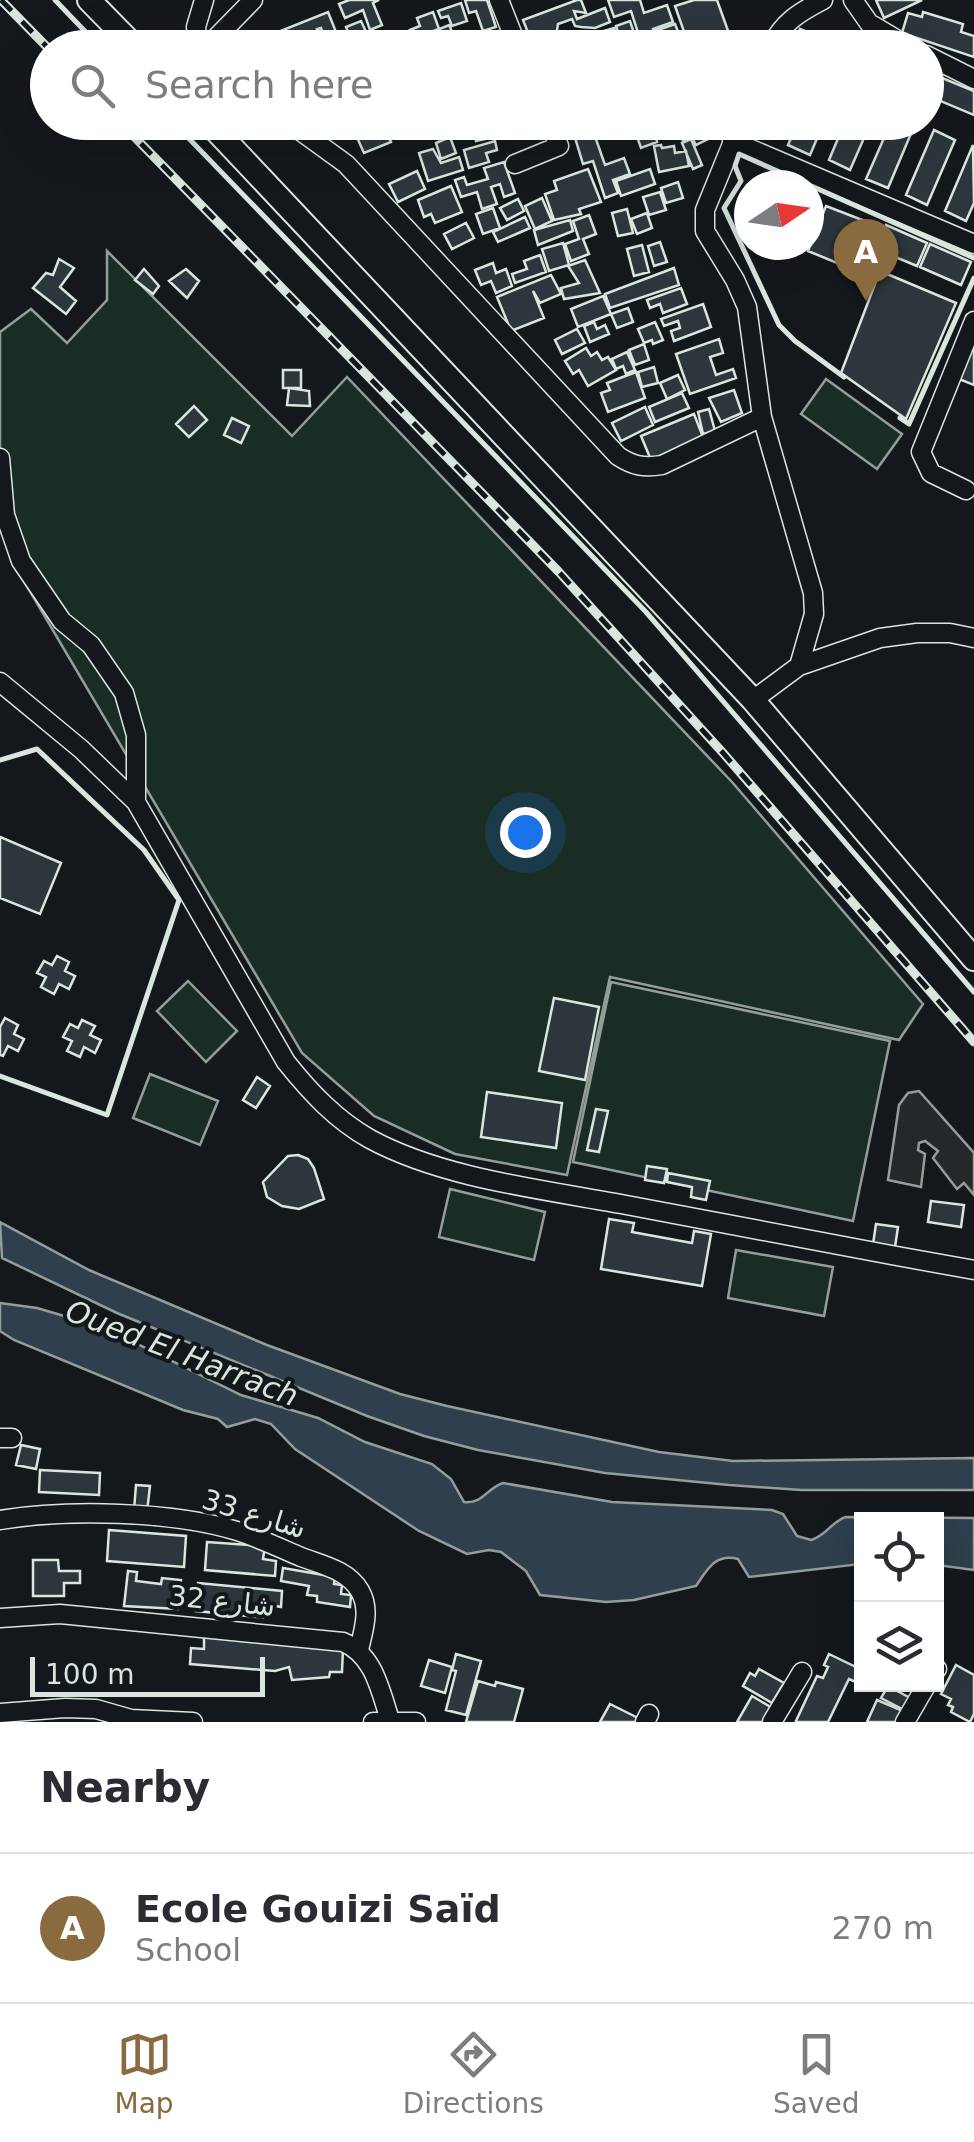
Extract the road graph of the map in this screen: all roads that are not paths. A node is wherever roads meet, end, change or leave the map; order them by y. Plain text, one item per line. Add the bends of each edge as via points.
1 (89, 0) edge
2 (204, 0) edge
3 (253, 0) edge
4 (499, 0) edge
5 (824, 0) edge
6 (854, 0) edge
7 (118, 30) edge
8 (196, 30) edge
9 (224, 30) edge
10 (511, 30) edge
11 (779, 30) edge
12 (880, 30) edge
13 (944, 64) edge
14 (974, 79) edge
15 (225, 140) edge
16 (313, 140) edge
17 (556, 140) edge
18 (732, 142) joint
19 (515, 164) dead end
20 (974, 244) edge
21 (974, 321) edge
22 (762, 417) junction
23 (0, 458) edge
24 (966, 490) dead end
25 (974, 638) edge
26 (799, 666) junction
27 (0, 682) edge
28 (753, 700) junction
29 (136, 802) junction
30 (974, 958) edge
31 (974, 1270) edge
32 (0, 1520) edge
33 (0, 1618) edge
34 (359, 1650) junction
35 (802, 1672) dead end
36 (922, 1692) edge
37 (0, 1713) edge
38 (135, 1720) edge
39 (382, 1721) edge
40 (193, 1722) edge
41 (416, 1722) edge
42 (772, 1722) edge
43 (905, 1722) edge

1 - 7 main road
2 - 8 street
3 - 9 street
4 - 10 street
5 - 11 street
6 - 12 street
13 - 14 street
15 - 28 main road
16 - 22 street via 346,164 630,464 662,465
17 - 19 street via 559,146
18 - 20 street
18 - 22 street via 705,210 705,232 747,307
21 - 24 street via 921,452 931,473
22 - 26 street via 813,593
23 - 29 street via 5,515 21,561 124,693 136,735
25 - 26 street via 880,638
26 - 28 street
27 - 29 street
28 - 30 main road
29 - 31 street via 286,1062 337,1117 370,1139 451,1170
32 - 34 street, شارع 33 via 78,1514 237,1531 352,1580 366,1612
33 - 34 street, شارع 32 via 60,1614 176,1624 343,1642
34 - 39 street via 370,1665
35 - 42 street
36 - 43 street
37 - 38 street via 65,1708
38 - 40 street
39 - 41 street

